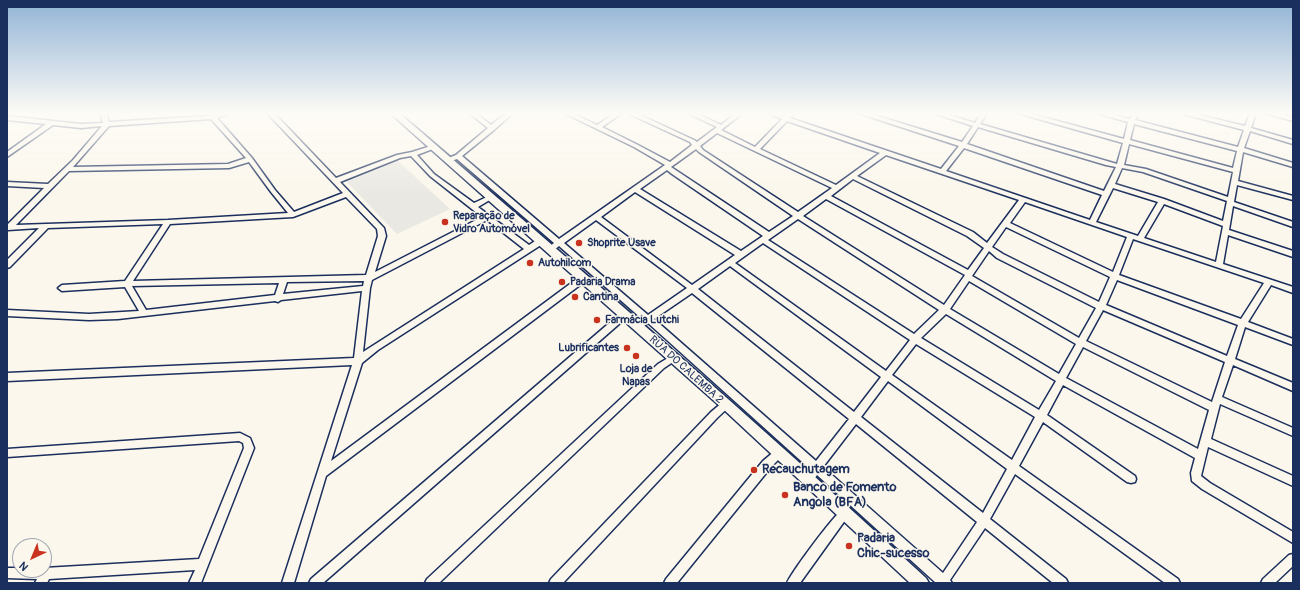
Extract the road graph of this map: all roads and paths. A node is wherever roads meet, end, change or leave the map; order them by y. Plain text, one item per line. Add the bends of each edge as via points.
1 (27, 141) edge
2 (92, 141) edge
3 (234, 141) edge
4 (297, 141) edge
5 (426, 141) edge
6 (476, 141) edge
7 (624, 141) edge
8 (691, 141) edge
9 (703, 141) edge
10 (740, 141) edge
11 (765, 141) edge
12 (854, 141) edge
13 (949, 141) edge
14 (966, 141) edge
15 (1029, 141) edge
16 (1121, 141) edge
17 (1203, 141) edge
18 (1244, 141) edge
19 (1126, 142) junction
20 (963, 145) junction
21 (696, 146) junction
22 (433, 147) junction
23 (756, 150) junction
24 (1240, 150) junction
25 (885, 152) junction
26 (414, 154) junction
27 (7, 155) edge
28 (453, 158) junction
29 (250, 159) junction
30 (1293, 165) edge
31 (669, 166) junction
32 (1120, 166) junction
33 (68, 168) junction
34 (1236, 171) junction
35 (942, 172) junction
36 (852, 176) junction
37 (336, 181) junction
38 (1234, 182) junction
39 (7, 184) edge
40 (1111, 184) junction
41 (50, 186) junction
42 (837, 188) junction
43 (635, 189) junction
44 (348, 194) junction
45 (1108, 194) junction
46 (826, 196) junction
47 (491, 197) junction
48 (1293, 198) edge
49 (1024, 199) junction
50 (1162, 201) junction
51 (1231, 202) junction
52 (474, 206) junction
53 (293, 215) junction
54 (798, 216) junction
55 (487, 217) junction
56 (596, 217) junction
57 (7, 219) edge
58 (17, 220) junction
59 (168, 222) junction
60 (1092, 222) junction
61 (1005, 224) junction
62 (1293, 225) edge
63 (46, 226) junction
64 (8, 228) edge
65 (1226, 228) junction
66 (766, 238) junction
67 (1135, 238) junction
68 (541, 241) junction
69 (555, 246) junction
70 (988, 247) junction
71 (528, 248) junction
72 (1293, 254) edge
73 (741, 255) junction
74 (730, 263) junction
75 (7, 265) edge
76 (1219, 265) junction
77 (968, 275) junction
78 (1115, 276) junction
79 (370, 278) junction
80 (284, 279) junction
81 (584, 279) junction
82 (1269, 282) junction
83 (127, 284) junction
84 (62, 288) dead end
85 (366, 288) junction
86 (693, 289) junction
87 (1293, 290) edge
88 (278, 299) junction
89 (1100, 306) junction
90 (945, 310) junction
91 (7, 313) edge
92 (144, 313) junction
93 (624, 315) junction
94 (648, 319) junction
95 (1242, 324) junction
96 (638, 326) junction
97 (915, 339) junction
98 (1080, 342) junction
99 (1293, 342) edge
100 (672, 358) junction
101 (1230, 360) junction
102 (358, 361) junction
103 (886, 376) junction
104 (7, 377) edge
105 (1061, 379) junction
106 (1293, 387) edge
107 (1216, 404) junction
108 (726, 405) junction
109 (1041, 416) junction
110 (855, 417) junction
111 (1293, 432) edge
112 (1206, 441) junction
113 (7, 453) edge
114 (779, 453) junction
115 (1200, 456) junction
116 (815, 467) junction
117 (1013, 467) junction
118 (322, 473) junction
119 (808, 479) junction
120 (1131, 479) dead end
121 (1293, 481) edge
122 (846, 512) junction
123 (984, 521) junction
124 (1293, 538) edge
125 (1293, 559) edge
126 (203, 564) junction
127 (52, 577) edge
128 (944, 582) edge
129 (196, 583) edge
130 (288, 583) edge
131 (315, 583) edge
132 (431, 583) edge
133 (555, 583) edge
134 (670, 583) edge
135 (793, 583) edge
136 (922, 583) edge
137 (1062, 583) edge
138 (1174, 583) edge
139 (1267, 583) edge

1 - 27 street
2 - 33 street
3 - 29 street
4 - 37 street
5 - 22 main road, RUA DO CALEMBA 2
6 - 28 street
7 - 31 street
8 - 21 street
9 - 21 street
10 - 23 street
11 - 23 street
12 - 25 street
13 - 20 street
14 - 20 street
15 - 32 street
16 - 19 street
17 - 24 street
18 - 24 street
19 - 32 street
19 - 34 street
20 - 35 street
20 - 45 street
21 - 31 street
21 - 54 street
22 - 26 street
22 - 28 main road, RUA DO CALEMBA 2
23 - 42 street
24 - 30 street
24 - 34 street
25 - 35 street
25 - 36 street
26 - 37 street via 399,156
26 - 52 street via 432,175
28 - 47 main road, RUA DO CALEMBA 2
28 - 69 street
29 - 33 street via 229,166
29 - 53 street
31 - 43 street
31 - 66 street via 674,173
32 - 40 street
32 - 51 street via 1144,170
33 - 41 street
34 - 38 street
35 - 49 street
36 - 42 street
36 - 70 street via 970,234
37 - 44 street
38 - 48 street
38 - 51 street
39 - 41 street
40 - 45 street
40 - 50 street
41 - 58 street
42 - 46 street
43 - 56 street
43 - 73 street
44 - 53 street
44 - 79 street via 380,228 382,236
45 - 60 street
46 - 54 street
46 - 77 street
47 - 52 street
47 - 68 main road, RUA DO CALEMBA 2
49 - 60 street
49 - 61 street
50 - 65 street
50 - 67 street
51 - 62 street
51 - 65 street
52 - 55 street
53 - 59 street
54 - 66 street
54 - 90 street
55 - 71 street
55 - 79 street
56 - 69 street
56 - 86 street
57 - 58 street
58 - 64 street
59 - 63 street
59 - 83 street
60 - 67 street
61 - 70 street
61 - 78 street
63 - 64 street
63 - 75 street
65 - 72 street
65 - 76 street
66 - 73 street
66 - 97 street
67 - 76 street
67 - 78 street
68 - 69 main road, RUA DO CALEMBA 2
68 - 71 street
69 - 81 main road, RUA DO CALEMBA 2
69 - 94 street
70 - 77 street
70 - 89 street via 1000,256
71 - 102 street
73 - 74 street
74 - 86 street
74 - 103 street
76 - 82 street
77 - 90 street
77 - 98 street
78 - 89 street
78 - 95 street
79 - 80 street
79 - 85 street
80 - 83 street
80 - 88 street
81 - 93 main road, RUA DO CALEMBA 2
81 - 118 street
82 - 87 street
82 - 95 street
83 - 84 street
83 - 92 street
85 - 88 street
85 - 102 street
86 - 94 street
86 - 110 street
88 - 92 street
89 - 98 street
89 - 101 street
90 - 97 street
90 - 105 street
91 - 92 street via 89,318
93 - 96 main road, RUA DO CALEMBA 2
93 - 131 street
94 - 96 street
94 - 116 street
95 - 99 street
95 - 101 street
96 - 100 main road, RUA DO CALEMBA 2
97 - 103 street
97 - 109 street
98 - 105 street
98 - 107 street
100 - 108 main road, RUA DO CALEMBA 2
100 - 132 street
101 - 106 street
101 - 107 street
102 - 104 street
102 - 118 street
103 - 110 street
103 - 117 street
105 - 109 street
105 - 115 street
107 - 111 street
107 - 112 street
108 - 114 main road, RUA DO CALEMBA 2
108 - 133 street
109 - 117 street
109 - 120 street
110 - 116 street
110 - 123 street
112 - 115 street
112 - 121 street
113 - 126 street via 240,437 247,441 249,448
114 - 119 main road, RUA DO CALEMBA 2
114 - 134 street via 767,464
115 - 124 street via 1196,478
116 - 119 street
116 - 128 street
117 - 123 street
117 - 138 street
118 - 130 street
119 - 122 main road, RUA DO CALEMBA 2
122 - 135 street
122 - 136 main road, RUA DO CALEMBA 2
123 - 128 street
123 - 137 street
125 - 139 street
126 - 127 street
126 - 129 street

